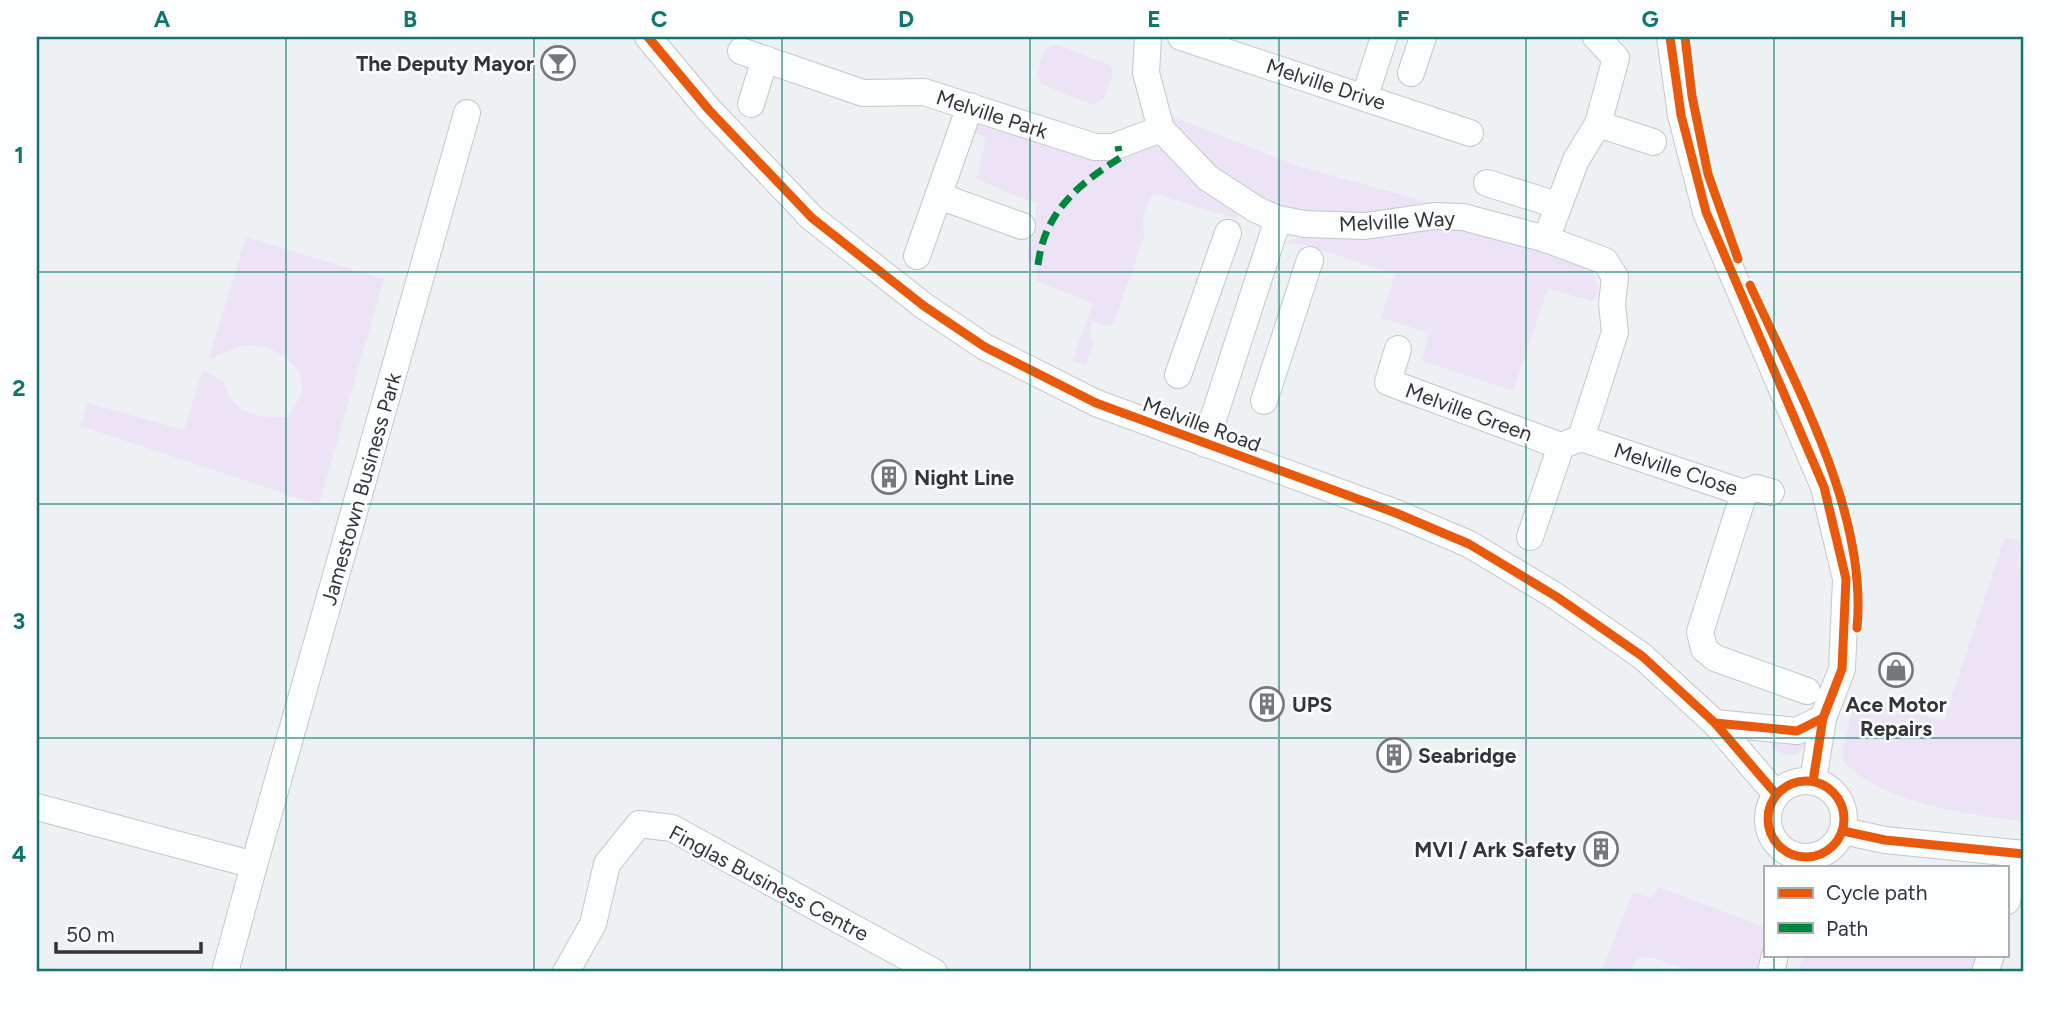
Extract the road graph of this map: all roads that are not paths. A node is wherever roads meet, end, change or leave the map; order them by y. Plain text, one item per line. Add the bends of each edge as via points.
1 (648, 37) edge
2 (1148, 37) edge
3 (1181, 37) edge
4 (1384, 37) edge
5 (1423, 37) edge
6 (1596, 37) edge
7 (1670, 37) edge
8 (1411, 73) dead end
9 (1365, 96) junction
10 (751, 104) dead end
11 (970, 106) junction
12 (467, 113) dead end
13 (1598, 124) junction
14 (1161, 129) junction
15 (1470, 133) dead end
16 (1653, 142) dead end
17 (1487, 183) dead end
18 (939, 196) junction
19 (1557, 205) junction
20 (1278, 219) junction
21 (1022, 226) dead end
22 (1228, 233) dead end
23 (1546, 239) junction
24 (917, 256) dead end
25 (1310, 260) dead end
26 (1255, 290) junction
27 (1296, 303) junction
28 (1202, 308) junction
29 (1243, 322) junction
30 (1398, 349) dead end
31 (1178, 376) dead end
32 (1264, 401) dead end
33 (1571, 442) junction
34 (1205, 444) junction
35 (1771, 492) dead end
36 (1744, 493) junction
37 (1530, 537) dead end
38 (1807, 691) dead end
39 (1823, 718) junction
40 (1715, 723) junction
41 (1813, 781) junction
42 (1776, 794) junction
43 (37, 807) edge
44 (1843, 831) junction
45 (2021, 854) edge
46 (1798, 862) edge
47 (254, 865) junction
48 (2008, 898) edge
49 (225, 972) edge
50 (566, 972) edge
51 (934, 972) edge

1 - 34 street, Melville Road via 709,110 812,218 924,306 1035,375 1096,404
2 - 14 street, Melville Way via 1146,73
3 - 9 street, Melville Drive
4 - 9 street
5 - 8 street
6 - 13 street via 1616,58
7 - 39 street via 1681,115 1706,212 1824,487 1846,579 1842,669
9 - 15 street, Melville Drive
10 - 11 street, Melville Park via 753,55 863,93 924,92
11 - 14 street, Melville Park via 1095,147 1113,147
11 - 18 street
12 - 47 street, Jamestown Business Park
13 - 16 street
13 - 19 street
14 - 20 street, Melville Way via 1208,178
17 - 19 street
18 - 21 street
18 - 24 street
19 - 23 street
20 - 23 street, Melville Way via 1365,226 1434,216 1464,217
20 - 26 street
22 - 28 street
23 - 33 street, Melville Way via 1605,261 1615,277 1615,332
25 - 27 street
26 - 27 street
26 - 29 street
27 - 32 street
28 - 29 street
28 - 31 street
29 - 34 street
30 - 33 street, Melville Green via 1388,382
33 - 36 street, Melville Close
33 - 37 street, Melville Way
34 - 40 street, Melville Road via 1469,544 1642,656
35 - 36 street, Melville Close via 1756,488
36 - 38 street via 1700,632 1704,649 1715,658
39 - 40 street via 1797,731
39 - 41 street
40 - 42 street, Melville Road
41 - 42 street via 1792,783
41 - 44 street via 1832,790 1840,800
42 - 46 street via 1768,816 1771,835
43 - 47 street
44 - 45 street
44 - 46 street via 1826,852
45 - 48 street
47 - 49 street, Jamestown Business Park
50 - 51 street, Finglas Business Centre via 593,923 607,864 639,824 672,828

